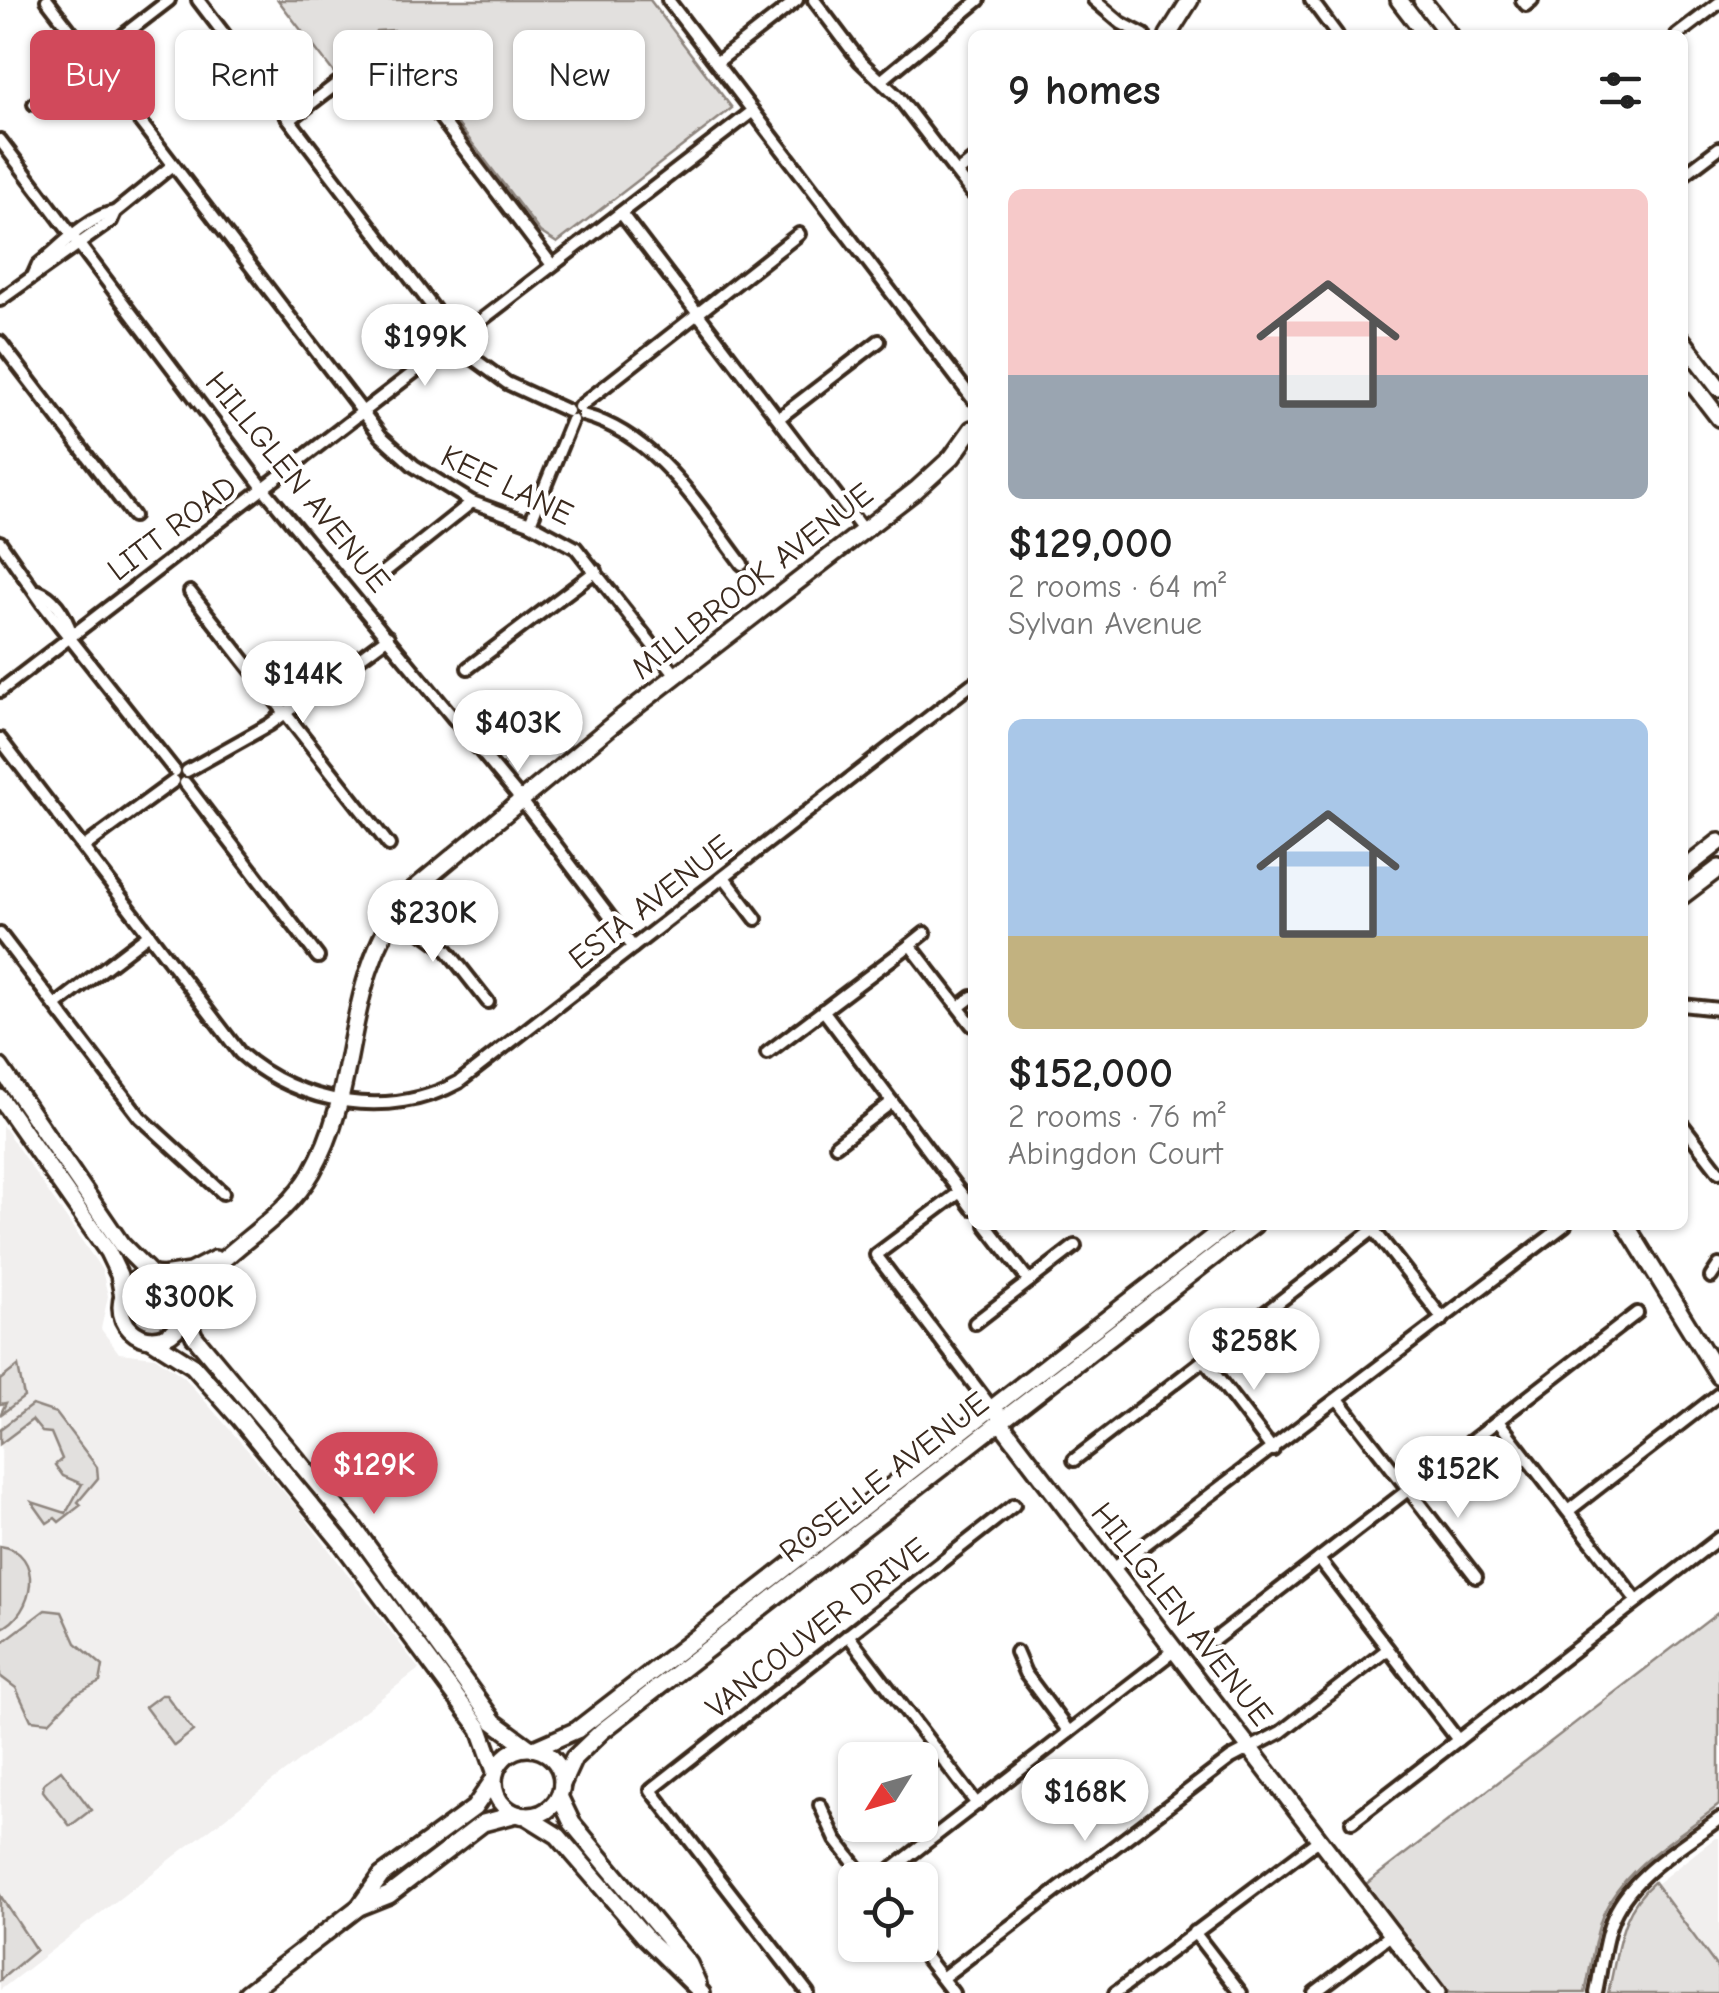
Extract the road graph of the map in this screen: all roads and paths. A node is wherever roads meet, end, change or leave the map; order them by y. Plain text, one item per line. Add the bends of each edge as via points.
1 (46, 0) edge
2 (169, 0) edge
3 (198, 0) edge
4 (668, 0) edge
5 (797, 0) edge
6 (814, 0) edge
7 (979, 0) edge
8 (1094, 0) edge
9 (1190, 0) edge
10 (1311, 0) edge
11 (1399, 0) edge
12 (1422, 0) edge
13 (1719, 3) edge
14 (70, 30) edge
15 (130, 30) edge
16 (221, 30) edge
17 (1134, 30) edge
18 (1171, 30) edge
19 (1334, 30) edge
20 (1422, 30) edge
21 (1445, 30) edge
22 (1684, 30) edge
23 (716, 63) junction
24 (882, 80) junction
25 (313, 102) edge
26 (753, 111) junction
27 (139, 120) edge
28 (292, 120) edge
29 (0, 140) edge
30 (1719, 148) edge
31 (173, 165) junction
32 (968, 165) edge
33 (1688, 171) edge
34 (957, 173) junction
35 (968, 188) edge
36 (620, 213) junction
37 (799, 234) dead end
38 (77, 241) junction
39 (552, 265) junction
40 (0, 300) edge
41 (698, 312) junction
42 (457, 339) junction
43 (879, 341) dead end
44 (0, 342) edge
45 (1688, 348) edge
46 (1688, 377) edge
47 (1719, 388) edge
48 (968, 393) edge
49 (1703, 396) junction
50 (1719, 406) edge
51 (362, 412) junction
52 (575, 413) junction
53 (779, 418) junction
54 (1719, 418) edge
55 (968, 434) edge
56 (264, 490) junction
57 (472, 502) junction
58 (133, 516) dead end
59 (530, 523) junction
60 (863, 530) junction
61 (0, 542) edge
62 (742, 564) dead end
63 (596, 571) junction
64 (384, 572) dead end
65 (190, 592) dead end
66 (72, 635) junction
67 (388, 638) junction
68 (468, 668) dead end
69 (676, 674) junction
70 (968, 687) edge
71 (0, 691) edge
72 (288, 713) junction
73 (0, 740) edge
74 (180, 776) junction
75 (522, 801) junction
76 (1719, 842) edge
77 (389, 845) dead end
78 (84, 848) junction
79 (1688, 866) edge
80 (1719, 868) edge
81 (724, 877) junction
82 (1688, 891) edge
83 (394, 912) junction
84 (756, 920) dead end
85 (926, 933) dead end
86 (0, 934) edge
87 (149, 934) junction
88 (910, 945) junction
89 (633, 947) junction
90 (318, 957) dead end
91 (968, 1000) edge
92 (488, 1002) dead end
93 (55, 1006) junction
94 (1688, 1006) edge
95 (959, 1008) junction
96 (1719, 1009) edge
97 (823, 1010) junction
98 (968, 1020) edge
99 (767, 1053) dead end
100 (0, 1067) edge
101 (0, 1098) edge
102 (337, 1098) junction
103 (892, 1102) junction
104 (1688, 1132) edge
105 (1694, 1139) junction
106 (1688, 1144) edge
107 (836, 1145) dead end
108 (1719, 1172) edge
109 (960, 1192) junction
110 (224, 1193) dead end
111 (968, 1203) edge
112 (990, 1230) edge
113 (1221, 1230) edge
114 (1247, 1230) edge
115 (1372, 1230) edge
116 (1378, 1230) edge
117 (1560, 1230) edge
118 (1629, 1230) edge
119 (1074, 1246) dead end
120 (236, 1247) junction
121 (1719, 1266) edge
122 (157, 1276) junction
123 (1711, 1277) dead end
124 (1029, 1281) junction
125 (122, 1297) junction
126 (185, 1308) junction
127 (1638, 1313) dead end
128 (1443, 1320) junction
129 (975, 1323) dead end
130 (152, 1340) junction
131 (1204, 1360) junction
132 (1719, 1376) edge
133 (1719, 1394) edge
134 (1339, 1400) junction
135 (996, 1414) junction
136 (1498, 1421) junction
137 (1273, 1450) junction
138 (1074, 1460) dead end
139 (1408, 1490) junction
140 (1014, 1505) dead end
141 (1568, 1511) junction
142 (1719, 1538) edge
143 (1319, 1559) junction
144 (1113, 1569) junction
145 (1476, 1577) dead end
146 (1637, 1601) junction
147 (848, 1636) junction
148 (1214, 1640) dead end
149 (1388, 1649) junction
150 (1175, 1650) junction
151 (1016, 1652) dead end
152 (1069, 1732) junction
153 (1458, 1740) junction
154 (532, 1748) junction
155 (1251, 1749) junction
156 (494, 1775) junction
157 (560, 1790) junction
158 (977, 1804) junction
159 (820, 1805) dead end
160 (521, 1815) junction
161 (1719, 1818) edge
162 (1352, 1822) dead end
163 (1320, 1839) junction
164 (853, 1862) edge
165 (901, 1862) edge
166 (359, 1907) junction
167 (1194, 1932) junction
168 (1392, 1934) junction
169 (929, 1962) edge
170 (942, 1978) junction
171 (702, 1992) edge
172 (246, 1993) edge
173 (808, 1993) edge
174 (953, 1993) edge
175 (1115, 1993) edge
176 (1241, 1993) edge
177 (1314, 1993) edge
178 (1437, 1993) edge
179 (1596, 1993) edge

1 - 14 street, KEE LANE
2 - 15 street
3 - 16 street
4 - 23 street
5 - 23 street
6 - 24 street
7 - 24 street
8 - 17 street
9 - 18 main road
10 - 19 street
11 - 20 main road
12 - 21 main road
13 - 22 street
23 - 26 street
24 - 34 street
25 - 39 street via 386,46
26 - 36 street, LITT ROAD
26 - 48 street
27 - 31 street, KEE LANE
28 - 42 street
29 - 38 street, HILLGLEN AVENUE
30 - 33 street
31 - 38 street via 111,222
31 - 51 street, KEE LANE
32 - 34 street
34 - 35 street
36 - 39 street, LITT ROAD
36 - 41 street
37 - 41 street
38 - 40 street
38 - 56 street, HILLGLEN AVENUE
39 - 42 street, LITT ROAD
41 - 52 street
41 - 53 street
42 - 51 street, LITT ROAD
42 - 52 street via 496,378
43 - 53 street
44 - 58 street
45 - 47 main road
46 - 49 main road
49 - 50 main road
49 - 54 main road
51 - 56 street, LITT ROAD
51 - 57 street, KEE LANE via 414,466
52 - 59 street
52 - 62 street via 628,435 664,464
53 - 60 street
55 - 60 main road, MILLBROOK AVENUE via 932,477
56 - 66 street, LITT ROAD
56 - 67 street, HILLGLEN AVENUE
57 - 59 street, KEE LANE
57 - 64 street
59 - 63 street, KEE LANE via 566,541
60 - 69 main road, MILLBROOK AVENUE
61 - 66 street
63 - 68 street
63 - 69 street, KEE LANE
65 - 72 street
66 - 71 street, LITT ROAD
66 - 74 street
67 - 72 street
67 - 75 street, HILLGLEN AVENUE
69 - 75 main road, MILLBROOK AVENUE
70 - 81 street, ESTA AVENUE
72 - 74 street
72 - 77 street
73 - 78 street, ESTA AVENUE
74 - 78 street
74 - 90 street
75 - 83 main road, MILLBROOK AVENUE
75 - 89 street, HILLGLEN AVENUE
76 - 79 main road
78 - 87 street, ESTA AVENUE
80 - 82 main road
81 - 84 street
81 - 89 street, ESTA AVENUE
83 - 92 street via 447,950
83 - 102 main road, MILLBROOK AVENUE via 364,974
85 - 88 street
86 - 93 street
87 - 93 street
87 - 102 street, ESTA AVENUE via 255,1066
88 - 95 street
88 - 97 street
89 - 102 street, ESTA AVENUE via 444,1090 395,1106
91 - 95 street
93 - 110 street via 140,1117
94 - 96 street
95 - 98 street
97 - 99 street
97 - 103 street
100 - 122 main road via 121,1244
101 - 125 main road via 108,1252
102 - 120 main road, MILLBROOK AVENUE via 311,1174
103 - 107 street
103 - 109 street
104 - 105 street
105 - 106 street
105 - 108 street
109 - 111 street
109 - 135 street, HILLGLEN AVENUE via 876,1255
112 - 124 street
113 - 135 main road via 1064,1350 1050,1372
114 - 135 main road, ROSELLE AVENUE
115 - 131 street
116 - 128 street
117 - 128 street
118 - 132 main road
119 - 124 street
120 - 122 main road, MILLBROOK AVENUE via 190,1272
120 - 126 main road, MILLBROOK AVENUE via 200,1281
121 - 123 street
122 - 125 main road via 135,1280
122 - 126 main road via 180,1288
124 - 129 street
125 - 130 main road via 128,1328
126 - 130 main road via 175,1332
126 - 154 main road via 194,1336 354,1528 496,1725
127 - 136 street
128 - 134 street
130 - 156 main road via 193,1366 321,1515 480,1729
131 - 137 street
131 - 138 street
133 - 141 street
134 - 137 street
134 - 139 street
135 - 144 main road, HILLGLEN AVENUE
135 - 154 main road, ROSELLE AVENUE via 577,1730
135 - 157 main road, ROSELLE AVENUE via 602,1731 574,1758
136 - 139 street
136 - 141 street
137 - 144 street
139 - 143 street
139 - 145 street
140 - 147 street, VANCOUVER DRIVE
141 - 146 street
142 - 146 street
143 - 148 street
143 - 149 street
144 - 150 main road, HILLGLEN AVENUE
146 - 153 street
147 - 158 street
147 - 173 street, VANCOUVER DRIVE via 651,1790
149 - 153 street
149 - 155 street
150 - 152 street
150 - 155 main road, HILLGLEN AVENUE
151 - 152 street
152 - 158 street
153 - 162 street
154 - 156 main road via 507,1754
154 - 157 main road via 556,1762
155 - 163 main road, HILLGLEN AVENUE
155 - 170 street
156 - 160 main road via 499,1800
156 - 166 main road via 474,1808 381,1876
157 - 160 main road via 544,1812
157 - 171 main road via 572,1823 689,1964
158 - 165 street
159 - 164 street
160 - 166 main road via 484,1823 389,1895
160 - 171 main road via 558,1836
161 - 179 street via 1622,1901
163 - 167 street
163 - 168 main road, HILLGLEN AVENUE
166 - 172 main road
167 - 175 street
167 - 176 street
168 - 177 street
168 - 178 main road, HILLGLEN AVENUE
169 - 170 street
170 - 174 street

